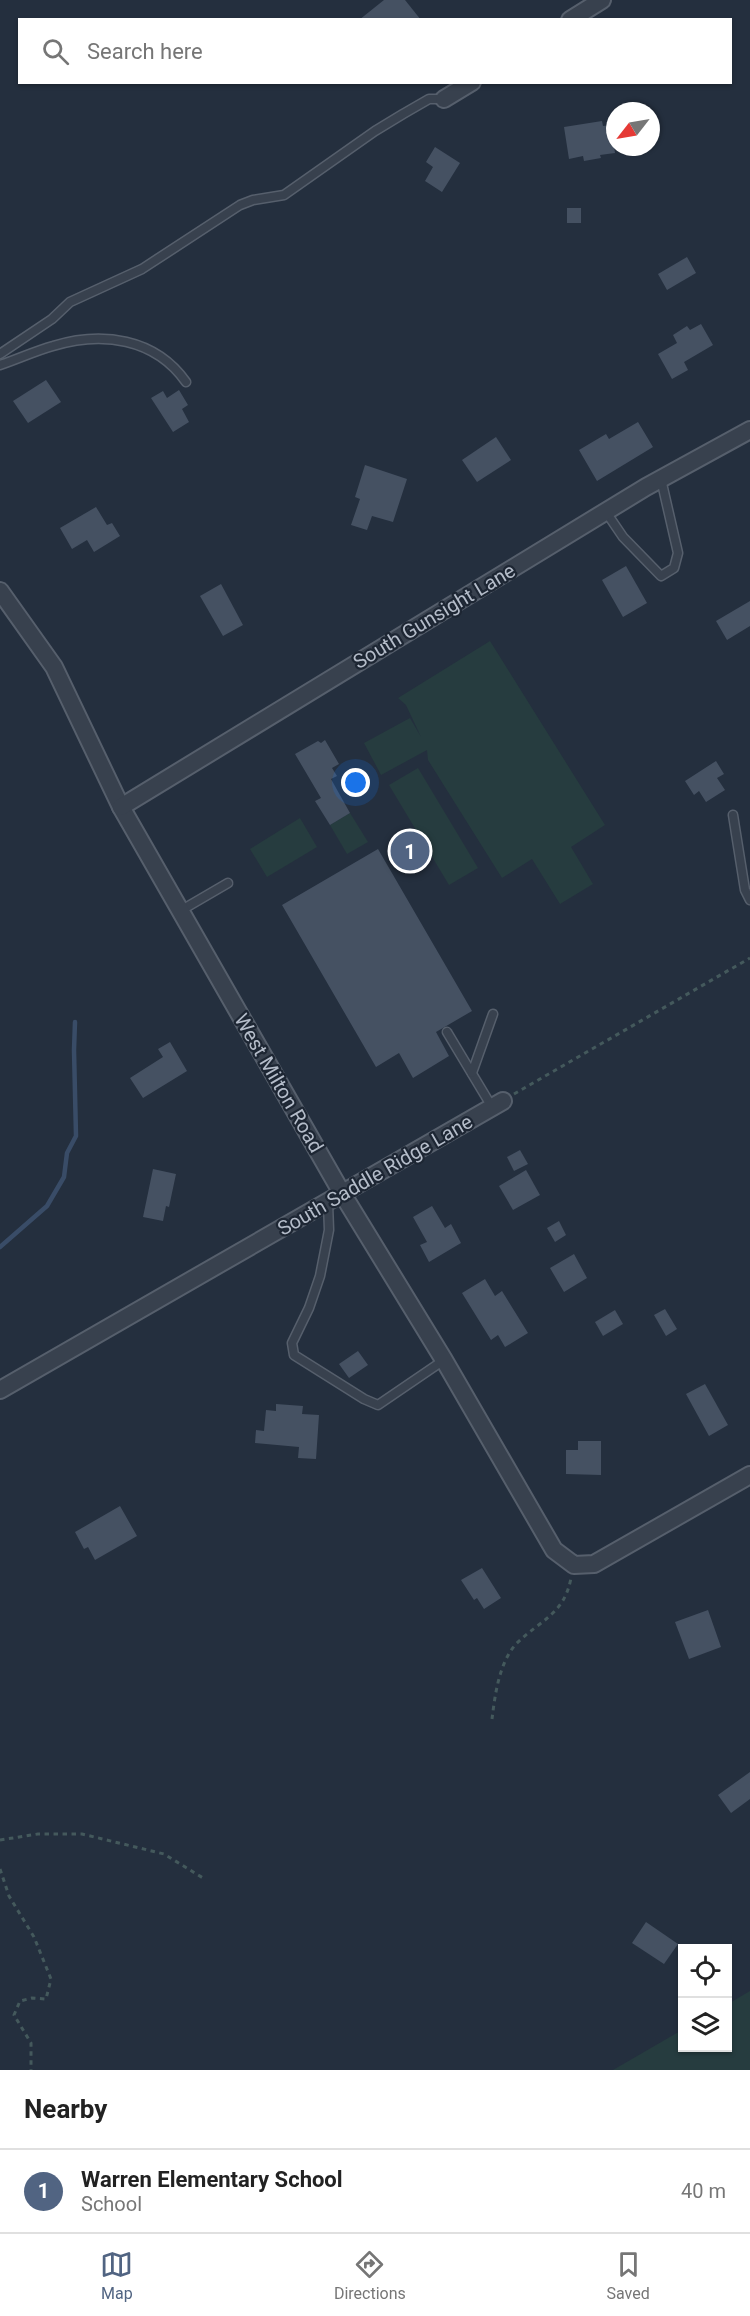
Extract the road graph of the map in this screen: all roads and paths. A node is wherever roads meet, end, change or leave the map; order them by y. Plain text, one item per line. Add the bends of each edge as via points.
1 (602, 0) edge
2 (573, 18) edge
3 (469, 84) edge
4 (444, 99) joint
5 (0, 354) edge
6 (0, 365) edge
7 (186, 382) dead end
8 (750, 430) edge
9 (661, 479) junction
10 (606, 512) junction
11 (0, 591) edge
12 (121, 807) junction
13 (733, 815) dead end
14 (228, 883) dead end
15 (750, 900) edge
16 (180, 911) junction
17 (750, 958) edge
18 (493, 1014) dead end
19 (447, 1032) dead end
20 (472, 1073) junction
21 (497, 1104) junction
22 (335, 1199) junction
23 (444, 1360) junction
24 (0, 1390) edge
25 (750, 1475) edge
26 (574, 1565) junction
27 (492, 1719) dead end
28 (0, 1840) edge
29 (0, 1869) edge
30 (203, 1878) dead end
31 (31, 2070) edge

1 - 2 street
3 - 4 street
4 - 5 lane via 429,99 403,114 284,195 240,205 142,269 70,302
6 - 7 lane via 53,345 105,338 157,353 175,366
8 - 9 street, South Gunsight Lane
9 - 10 street, South Gunsight Lane
9 - 10 lane via 678,553 674,568 661,576 623,537
10 - 12 street, South Gunsight Lane
11 - 12 street, West Milton Road via 54,667
12 - 16 street, West Milton Road
13 - 15 lane
14 - 16 lane
16 - 22 street, West Milton Road
17 - 21 path
18 - 20 lane
19 - 20 lane
20 - 21 lane
21 - 22 street, South Saddle Ridge Lane
22 - 23 street, West Milton Road
22 - 23 lane via 320,1276 292,1343 294,1355 378,1405
22 - 24 street, South Saddle Ridge Lane
23 - 26 street, West Milton Road via 554,1550
25 - 26 street via 594,1564
26 - 27 path via 568,1592 557,1611 515,1646 496,1683
28 - 30 path via 38,1834 82,1834 164,1854
29 - 31 path via 9,1896 34,1937 51,1979 46,1999 20,2001 14,2015 31,2043

